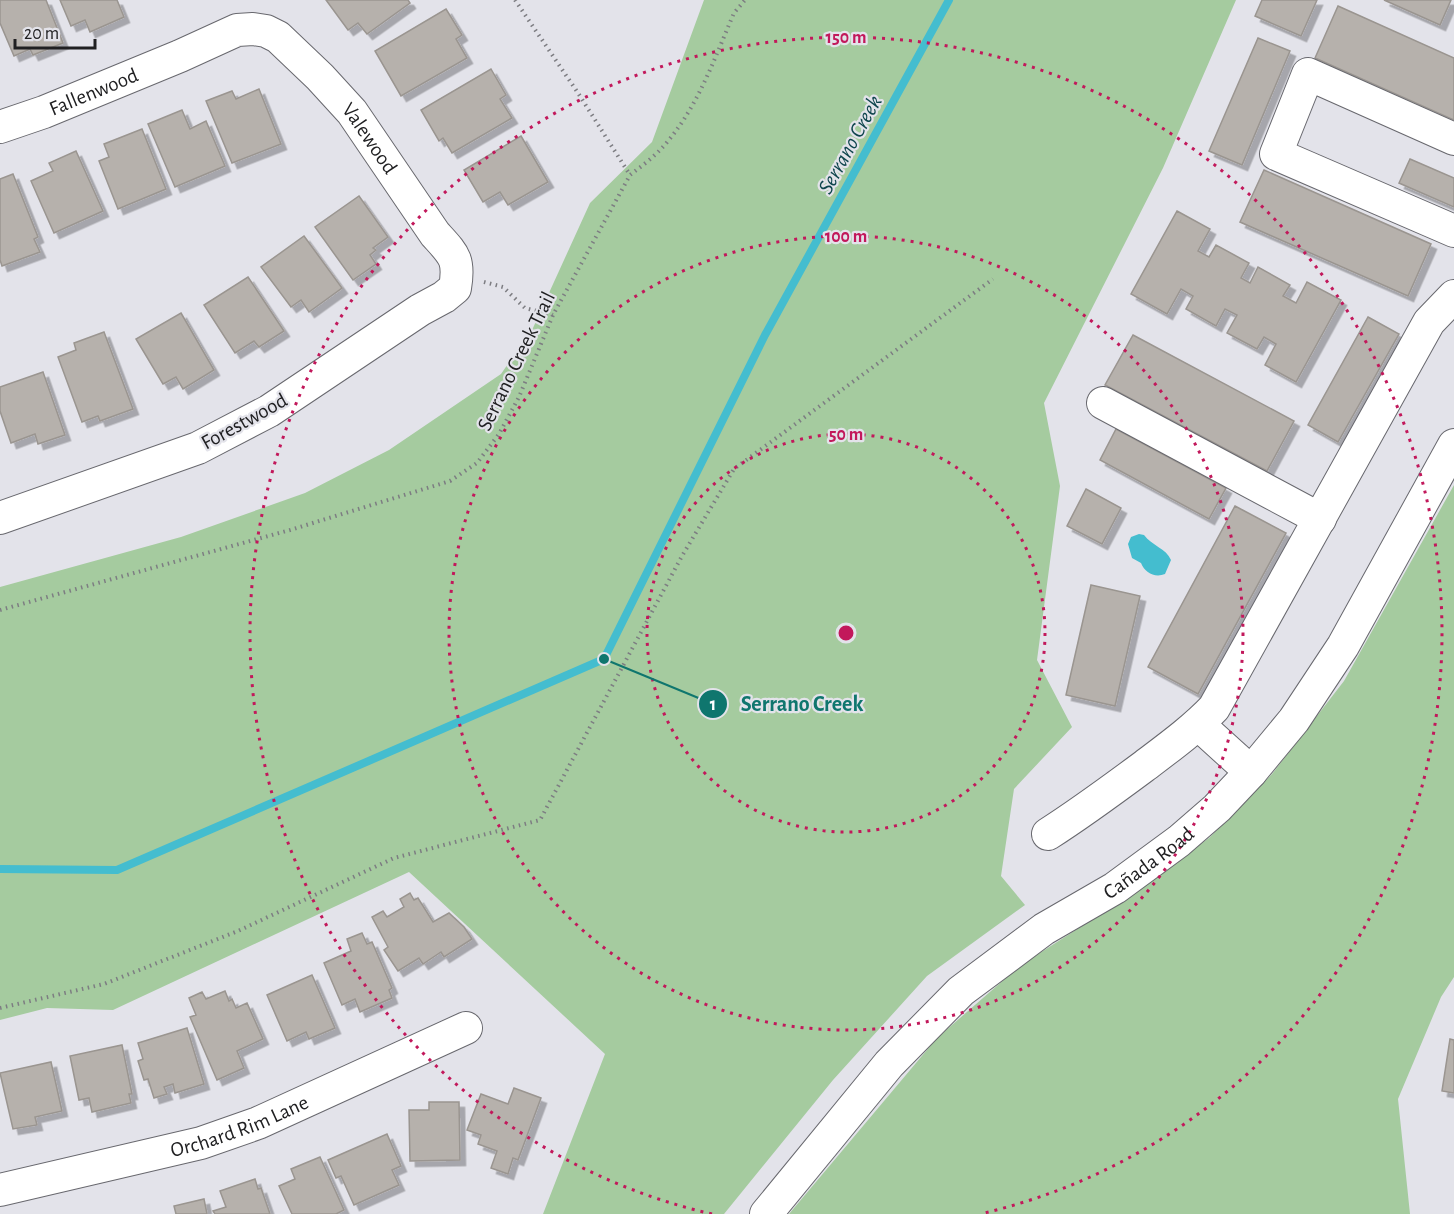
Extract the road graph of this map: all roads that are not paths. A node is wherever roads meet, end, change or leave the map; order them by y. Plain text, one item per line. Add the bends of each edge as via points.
1 (253, 28) joint
2 (0, 127) edge
3 (1454, 139) edge
4 (1454, 231) edge
5 (457, 274) joint
6 (1454, 296) edge
7 (1103, 403) dead end
8 (1454, 445) edge
9 (0, 518) edge
10 (1320, 519) junction
11 (1198, 724) junction
12 (1251, 772) junction
13 (1048, 834) dead end
14 (466, 1028) dead end
15 (0, 1190) edge
16 (766, 1214) edge

1 - 2 street, Fallenwood via 237,30
1 - 5 street, Valewood via 278,37 352,112 450,251 457,262
3 - 4 street via 1308,74 1276,154
5 - 9 street, Forestwood via 454,288 444,297 269,411 198,448
6 - 10 street via 1429,322
7 - 10 street
8 - 12 street, Cañada Road via 1343,646 1294,720
10 - 11 street via 1215,708
11 - 12 street
11 - 13 street via 1085,811
12 - 16 street, Cañada Road via 1179,841 1115,888 1044,929 961,991 889,1064
14 - 15 street, Orchard Rim Lane via 258,1123 201,1143

